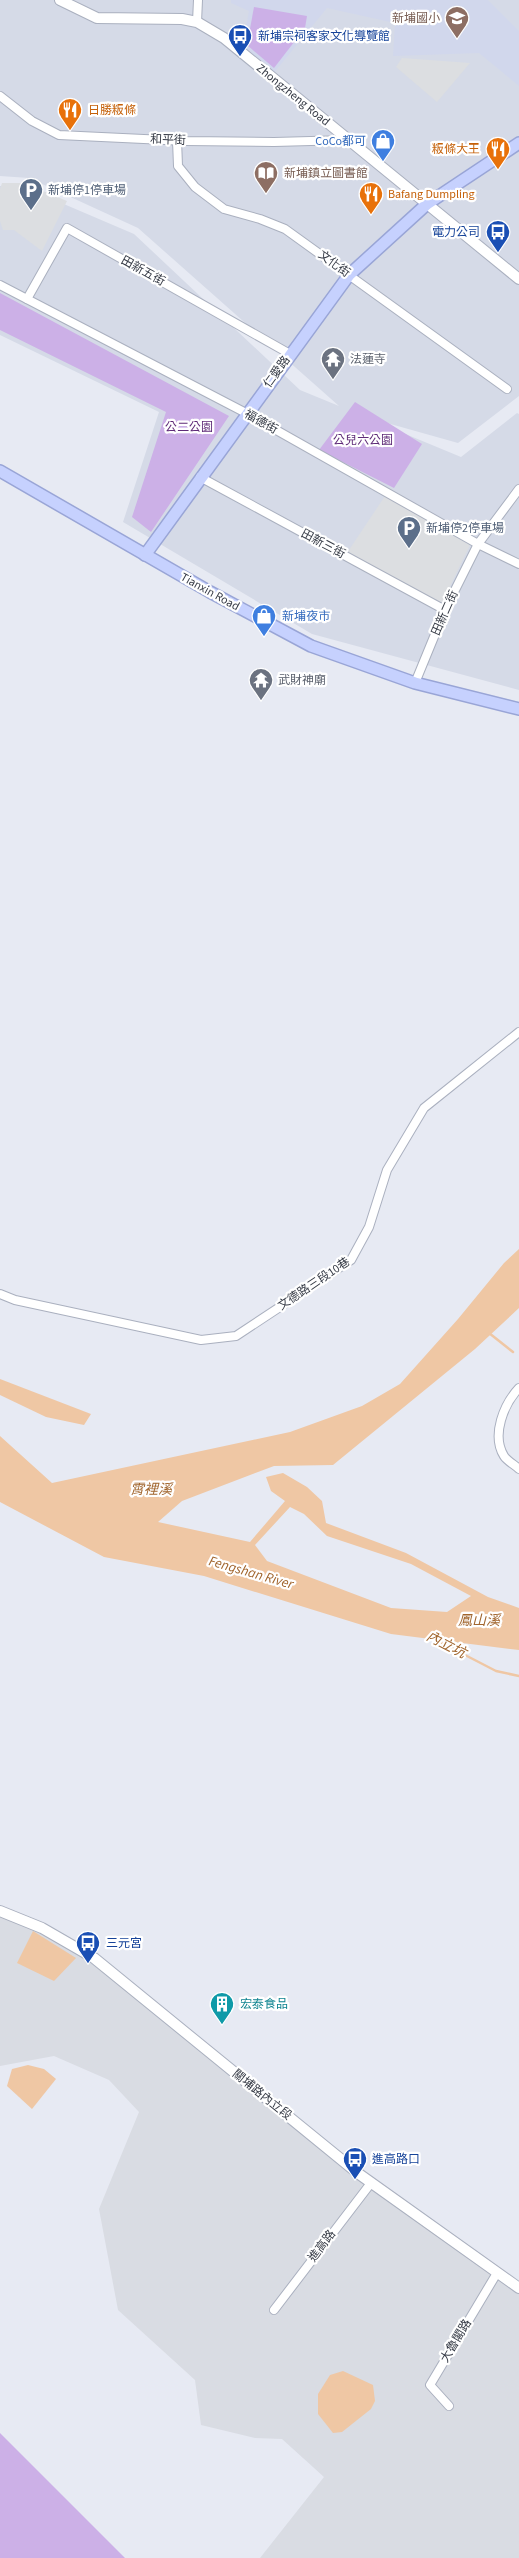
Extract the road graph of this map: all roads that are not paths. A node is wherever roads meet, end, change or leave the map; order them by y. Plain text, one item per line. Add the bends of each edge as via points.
1 (60, 0) edge
2 (198, 0) edge
3 (197, 22) junction
4 (0, 96) edge
5 (176, 140) junction
6 (348, 140) junction
7 (519, 143) edge
8 (428, 204) junction
9 (350, 275) junction
10 (519, 279) edge
11 (0, 284) edge
12 (28, 299) junction
13 (290, 354) junction
14 (507, 389) dead end
15 (246, 413) junction
16 (0, 470) edge
17 (200, 477) junction
18 (519, 489) edge
19 (478, 544) junction
20 (145, 555) junction
21 (519, 564) edge
22 (445, 610) junction
23 (415, 683) junction
24 (519, 709) edge
25 (519, 1032) edge
26 (0, 1294) edge
27 (519, 1388) edge
28 (519, 1469) edge
29 (0, 1911) edge
30 (371, 2183) junction
31 (497, 2273) junction
32 (519, 2288) edge
33 (274, 2310) dead end
34 (449, 2406) dead end

1 - 3 street, Zhongzheng Road via 97,18
2 - 3 street
3 - 6 street, Zhongzheng Road via 224,38
4 - 5 street, 和平街 via 32,121 58,135
5 - 6 street, 和平街
5 - 9 street, 文化街 via 178,166 195,187 224,209 286,229
6 - 8 street, Zhongzheng Road
7 - 8 main road, 仁愛路
8 - 9 main road, 仁愛路
8 - 10 street, Zhongzheng Road
9 - 13 main road, 仁愛路
9 - 14 street, 文化街
11 - 12 street, 福德街
12 - 13 street, 田新五街 via 66,228
12 - 15 street, 福德街
13 - 15 main road, 仁愛路
15 - 17 main road, 仁愛路
15 - 19 street, 福德街
16 - 20 main road, Tianxin Road
17 - 20 main road, 仁愛路
17 - 22 street, 田新三街
18 - 19 street, 田新二街
19 - 21 street, 福德街
19 - 22 street, 田新二街
20 - 23 main road, Tianxin Road via 295,638
22 - 23 street, 田新二街
23 - 24 main road, Tianxin Road
25 - 26 street, 文德路三段10巷 via 424,1108 387,1170 369,1227 351,1260 236,1336 202,1340 15,1300
27 - 28 street via 510,1398 497,1435 504,1456
29 - 30 street, 關埔路內立段 via 42,1928 94,1958
30 - 31 street, 關埔路內立段
30 - 33 street, 進高路
31 - 32 street, 關埔路內立段
31 - 34 street, 大魯閣路 via 430,2385

